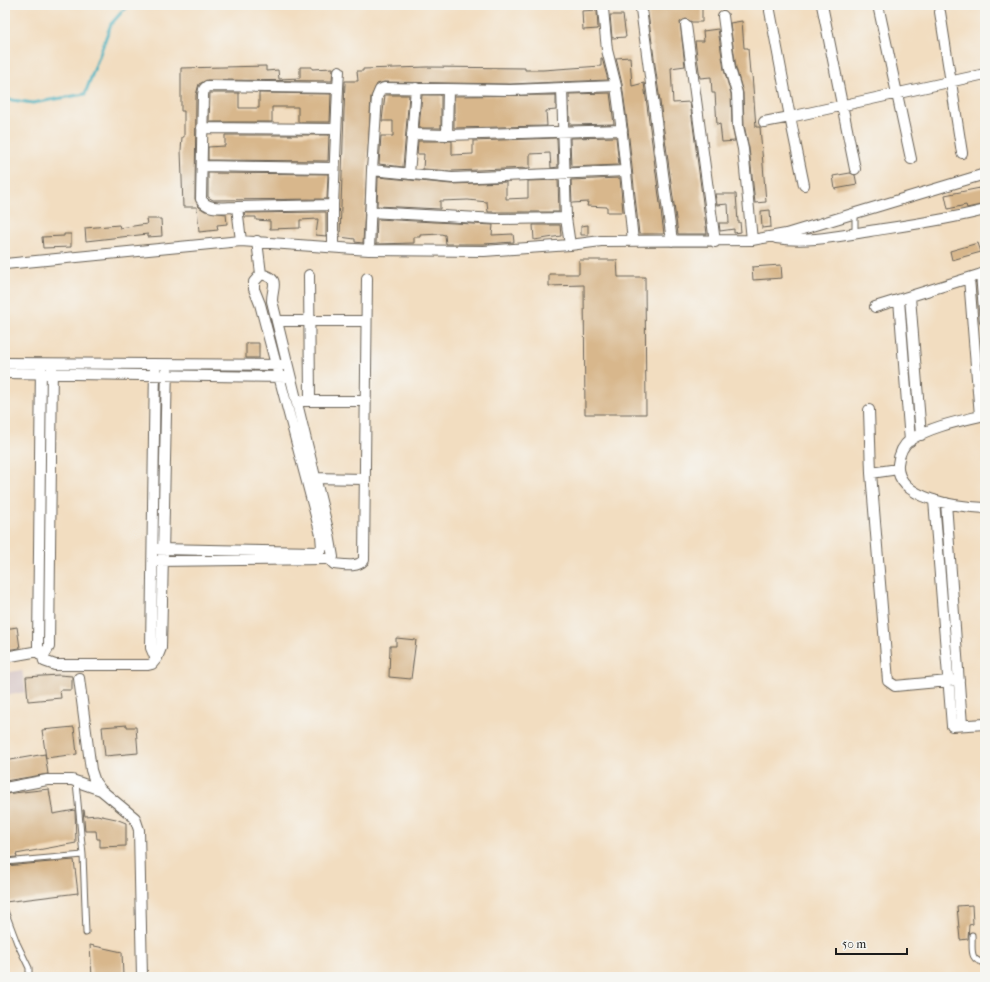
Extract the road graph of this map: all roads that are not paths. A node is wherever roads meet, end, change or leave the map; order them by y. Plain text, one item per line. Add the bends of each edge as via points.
1 (822, 5) edge
2 (878, 5) edge
3 (603, 9) dead end
4 (641, 9) dead end
5 (770, 11) dead end
6 (940, 12) dead end
7 (723, 16) dead end
8 (686, 24) dead end
9 (339, 71) dead end
10 (985, 74) edge
11 (952, 82) junction
12 (616, 86) junction
13 (338, 88) junction
14 (416, 88) junction
15 (562, 88) junction
16 (448, 89) junction
17 (897, 94) junction
18 (842, 105) junction
19 (790, 117) junction
20 (764, 122) dead end
21 (202, 128) junction
22 (336, 129) junction
23 (622, 130) junction
24 (563, 131) junction
25 (412, 134) junction
26 (447, 135) junction
27 (962, 153) dead end
28 (911, 158) dead end
29 (202, 166) junction
30 (334, 168) junction
31 (855, 169) dead end
32 (372, 170) junction
33 (626, 171) junction
34 (565, 173) junction
35 (409, 174) junction
36 (985, 174) edge
37 (804, 185) dead end
38 (333, 205) junction
39 (237, 207) junction
40 (985, 210) edge
41 (370, 212) junction
42 (855, 212) junction
43 (566, 218) junction
44 (855, 233) junction
45 (771, 237) junction
46 (752, 240) junction
47 (241, 241) junction
48 (257, 241) junction
49 (633, 241) junction
50 (672, 241) junction
51 (715, 242) junction
52 (570, 245) junction
53 (333, 246) junction
54 (369, 250) junction
55 (5, 264) edge
56 (261, 274) junction
57 (983, 274) edge
58 (309, 275) dead end
59 (367, 278) dead end
60 (969, 278) junction
61 (910, 297) junction
62 (899, 300) junction
63 (874, 307) dead end
64 (277, 321) junction
65 (309, 321) junction
66 (366, 321) junction
67 (985, 321) edge
68 (5, 363) edge
69 (282, 365) junction
70 (46, 369) junction
71 (155, 371) junction
72 (167, 371) junction
73 (5, 373) edge
74 (285, 377) junction
75 (310, 400) junction
76 (292, 401) junction
77 (365, 401) junction
78 (869, 410) dead end
79 (983, 415) edge
80 (921, 435) junction
81 (910, 441) junction
82 (898, 469) junction
83 (871, 474) junction
84 (311, 478) junction
85 (365, 479) junction
86 (934, 500) junction
87 (946, 503) junction
88 (985, 508) edge
89 (158, 549) junction
90 (329, 559) junction
91 (158, 561) junction
92 (41, 654) junction
93 (5, 657) edge
94 (79, 678) dead end
95 (959, 680) junction
96 (948, 681) junction
97 (985, 724) edge
98 (957, 725) junction
99 (76, 782) junction
100 (5, 788) edge
101 (101, 790) junction
102 (83, 855) junction
103 (5, 862) edge
104 (5, 911) edge
105 (86, 933) dead end
106 (972, 935) dead end
107 (985, 963) edge
108 (29, 977) edge
109 (142, 977) edge

1 - 18 street
2 - 17 street
3 - 12 street via 607,50
4 - 50 street
5 - 19 street
6 - 11 street
7 - 46 street via 730,69 737,93 738,126 743,148
8 - 51 street
9 - 13 street
10 - 11 street
11 - 17 street
11 - 27 street
12 - 15 street
12 - 23 street
13 - 21 street via 207,86 203,95
13 - 22 street
14 - 16 street
14 - 25 street
14 - 32 street via 384,88 378,94
15 - 16 street
15 - 24 street
16 - 26 street
17 - 18 street
17 - 28 street
18 - 19 street
18 - 31 street
19 - 20 street
19 - 37 street
21 - 22 street
21 - 29 street
22 - 30 street
23 - 24 street
23 - 33 street
24 - 26 street
24 - 34 street
25 - 26 street
25 - 35 street
29 - 30 street
29 - 39 street via 201,199 204,204 208,207
30 - 38 street
32 - 35 street
32 - 41 street
33 - 34 street
33 - 49 street
34 - 35 street via 452,178
34 - 43 street
36 - 42 street
38 - 39 street
38 - 53 street
39 - 47 street
40 - 44 street via 954,218
41 - 43 street via 497,219
41 - 54 street
42 - 44 lane
42 - 45 street
43 - 52 street
44 - 45 street via 806,241
45 - 46 street
46 - 51 street
47 - 48 street
47 - 55 street
48 - 53 street
48 - 56 street
49 - 50 street
49 - 52 street via 601,240
50 - 51 street
52 - 54 street via 484,251
53 - 54 street
56 - 64 street via 271,277 274,283 272,301
56 - 69 street via 253,286
57 - 60 street
57 - 67 street
58 - 65 street
59 - 66 street
60 - 61 street
60 - 79 street
61 - 62 street
61 - 80 street
62 - 63 street
62 - 81 street
64 - 65 street
64 - 69 street
65 - 66 street
65 - 75 street
66 - 77 street
68 - 70 street
69 - 72 street
69 - 74 street
70 - 71 street
70 - 73 street
70 - 92 street via 48,652
71 - 72 street
71 - 89 street
72 - 74 street
72 - 89 street
74 - 76 street
75 - 76 street
75 - 77 street
76 - 84 street
77 - 85 street
78 - 83 street
79 - 80 street
80 - 81 street
81 - 82 street via 899,456
82 - 83 street
82 - 86 street via 907,486
83 - 96 street via 888,681 895,686
84 - 85 street
84 - 89 street via 322,543 322,548 317,552
84 - 90 street via 333,550 333,557
85 - 90 street via 364,560 361,563 347,565 334,564
86 - 87 street
86 - 96 street
87 - 88 street
87 - 95 street
89 - 91 street
90 - 91 street
91 - 92 street via 161,648 158,658 152,664 55,665 44,661
92 - 93 street
94 - 101 street via 91,770
95 - 96 street
95 - 98 street
96 - 98 street
97 - 98 street
99 - 100 street via 47,780
99 - 101 street
99 - 102 lane
101 - 109 street via 135,818 139,830
102 - 103 lane
102 - 105 lane
104 - 108 lane via 29,968
106 - 107 lane via 973,957

